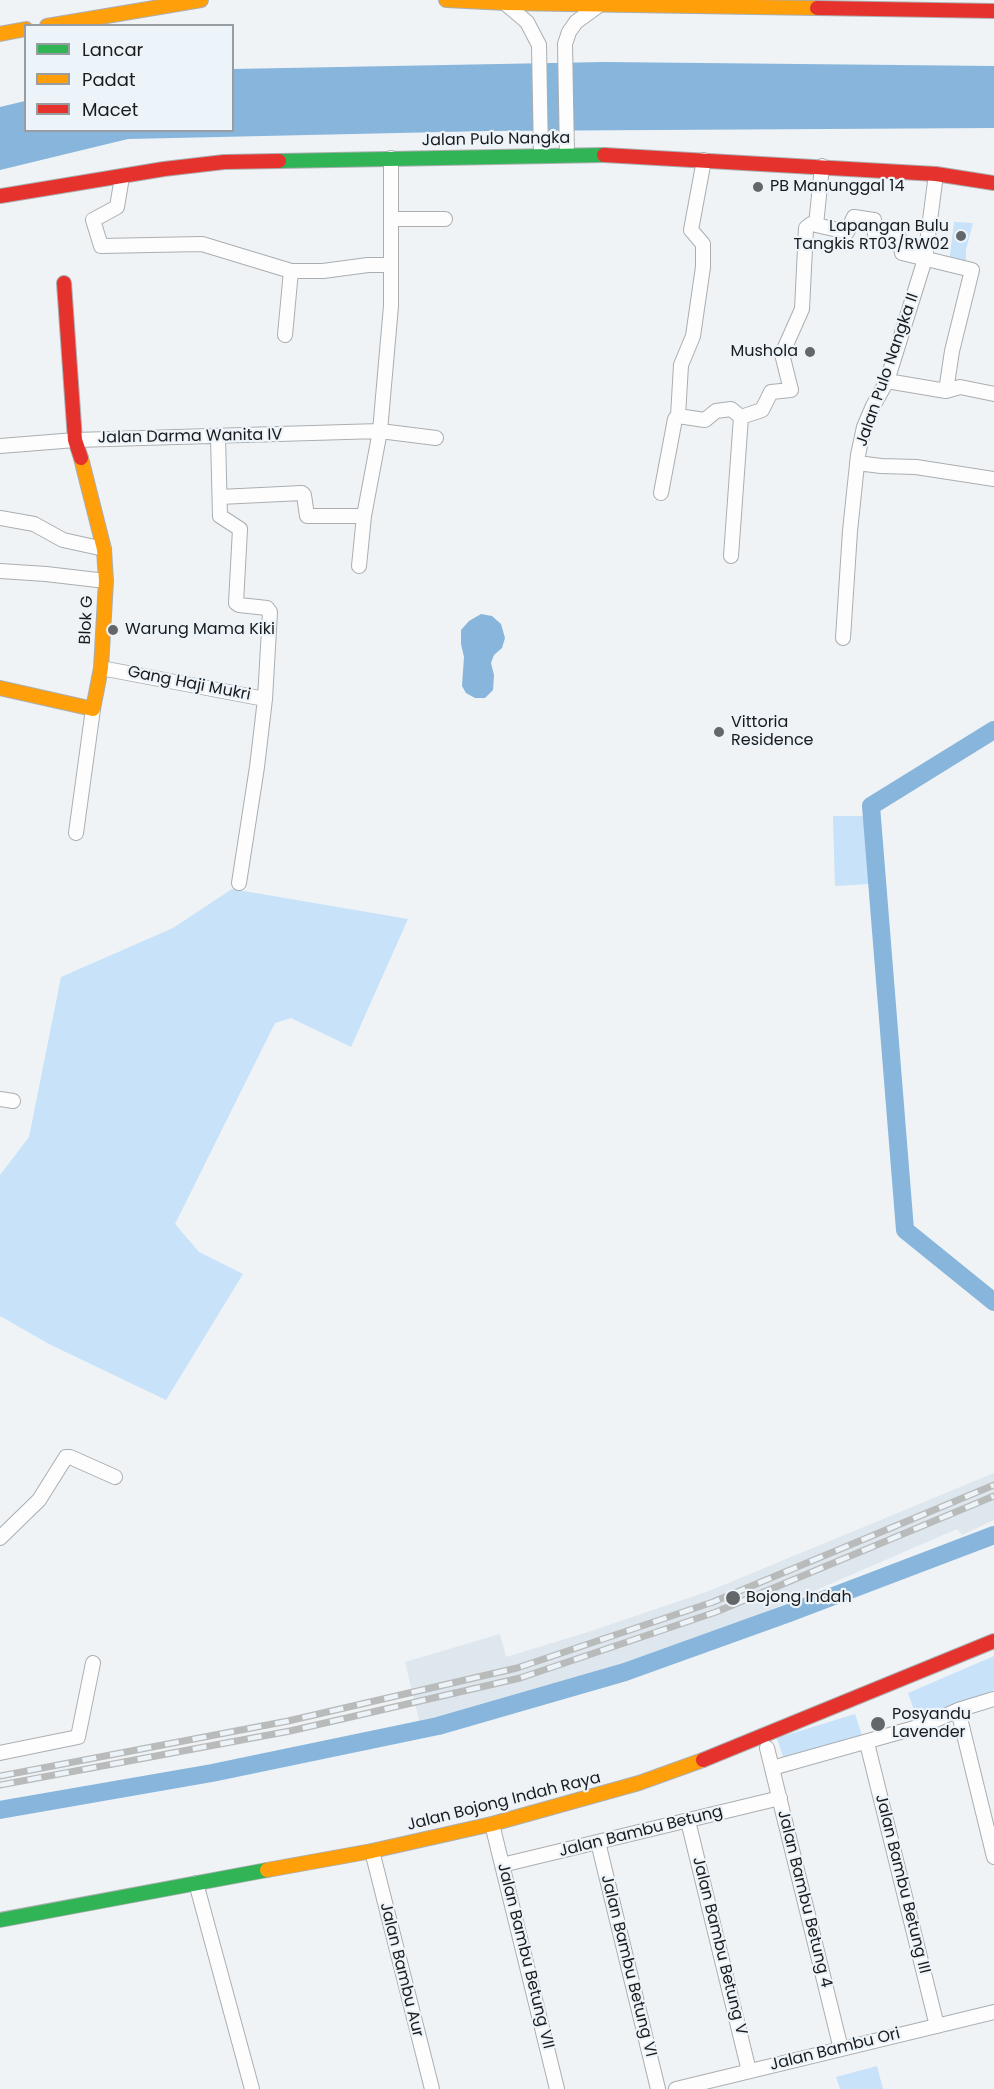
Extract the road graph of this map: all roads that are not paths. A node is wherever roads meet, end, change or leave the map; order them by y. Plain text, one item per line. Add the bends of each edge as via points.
1 (201, 0) edge
2 (446, 0) edge
3 (506, 3) junction
4 (600, 5) junction
5 (994, 11) edge
6 (60, 24) edge
7 (24, 29) edge
8 (0, 34) edge
9 (567, 149) junction
10 (541, 150) junction
11 (391, 158) junction
12 (704, 160) junction
13 (822, 166) junction
14 (936, 174) junction
15 (122, 177) junction
16 (994, 183) edge
17 (0, 196) edge
18 (392, 219) junction
19 (445, 219) dead end
20 (816, 225) junction
21 (926, 259) junction
22 (391, 265) junction
23 (291, 271) junction
24 (64, 283) dead end
25 (285, 335) dead end
26 (887, 381) junction
27 (945, 391) junction
28 (994, 394) edge
29 (678, 416) junction
30 (741, 417) junction
31 (380, 431) junction
32 (218, 437) junction
33 (436, 438) dead end
34 (75, 440) junction
35 (0, 446) edge
36 (857, 463) junction
37 (994, 479) edge
38 (661, 494) dead end
39 (220, 498) junction
40 (364, 516) junction
41 (0, 518) edge
42 (104, 549) junction
43 (731, 556) dead end
44 (359, 566) dead end
45 (0, 571) edge
46 (106, 581) junction
47 (843, 638) dead end
48 (101, 668) junction
49 (0, 688) edge
50 (265, 699) junction
51 (93, 709) junction
52 (76, 833) dead end
53 (239, 883) dead end
54 (116, 1477) dead end
55 (0, 1538) edge
56 (994, 1641) edge
57 (93, 1663) dead end
58 (994, 1699) edge
59 (958, 1710) junction
60 (867, 1743) junction
61 (767, 1748) dead end
62 (0, 1753) edge
63 (772, 1768) junction
64 (780, 1798) junction
65 (688, 1821) junction
66 (492, 1824) junction
67 (598, 1842) junction
68 (372, 1851) junction
69 (994, 1857) edge
70 (502, 1865) junction
71 (196, 1883) junction
72 (0, 1920) edge
73 (994, 2012) edge
74 (937, 2025) junction
75 (841, 2049) junction
76 (749, 2071) junction
77 (252, 2089) edge
78 (432, 2089) edge
79 (557, 2089) edge
80 (658, 2089) edge
81 (676, 2089) edge

1 - 6 main road
2 - 3 main road
3 - 4 main road
3 - 10 street via 527,22 539,45
4 - 5 main road
4 - 9 street via 576,22 565,44
7 - 8 main road
9 - 10 main road, Jalan Pulo Nangka
9 - 12 main road, Jalan Pulo Nangka
10 - 11 main road, Jalan Pulo Nangka
11 - 15 main road, Jalan Pulo Nangka via 224,162
11 - 18 street
12 - 13 main road, Jalan Pulo Nangka
12 - 29 street via 692,231 703,244 704,267 693,336 681,365
13 - 14 main road, Jalan Pulo Nangka
13 - 20 street
14 - 16 main road, Jalan Pulo Nangka
14 - 21 street, Jalan Pulo Nangka II
15 - 17 main road, Jalan Pulo Nangka
15 - 23 street via 117,207 93,220 101,246 202,244
18 - 19 street
18 - 22 street
20 - 21 street via 846,232 854,217 874,220 874,234 899,238 902,253
20 - 30 street via 806,228 802,309 782,354 791,390 771,392 762,410
21 - 26 street, Jalan Pulo Nangka II
21 - 27 street via 972,270
22 - 23 street
22 - 31 street
23 - 25 street
24 - 34 main road, Blok G
26 - 27 street
26 - 36 street, Jalan Pulo Nangka II via 864,427
27 - 28 street via 960,387
29 - 30 street via 705,420 716,411 731,409
29 - 38 street
30 - 43 street
31 - 32 street, Jalan Darma Wanita IV
31 - 33 street, Jalan Darma Wanita IV
31 - 40 street
32 - 34 street, Jalan Darma Wanita IV
32 - 39 street, Gang Haji Mukri
34 - 35 street, Jalan Darma Wanita IV
34 - 42 main road, Blok G
36 - 37 street
36 - 47 street, Jalan Pulo Nangka II
39 - 40 street via 302,494 308,516
39 - 50 street, Gang Haji Mukri via 220,516 240,529 236,603 267,608 270,612
40 - 44 street
41 - 42 street via 34,524 63,540
42 - 46 main road, Blok G
45 - 46 street
46 - 48 main road, Blok G
48 - 50 street, Gang Haji Mukri
48 - 51 main road, Blok G
49 - 51 main road
50 - 53 street
51 - 52 street
54 - 55 street via 66,1457 39,1500
56 - 66 main road, Jalan Bojong Indah Raya via 711,1757 639,1783
57 - 62 street via 78,1737
58 - 59 street
59 - 60 street
59 - 69 street
60 - 63 street
60 - 74 street, Jalan Bambu Betung III
61 - 63 street, Jalan Bambu Betung 4
63 - 64 street, Jalan Bambu Betung 4
64 - 65 street, Jalan Bambu Betung
64 - 75 street, Jalan Bambu Betung 4
65 - 67 street, Jalan Bambu Betung
65 - 76 street, Jalan Bambu Betung V
66 - 68 main road, Jalan Bojong Indah Raya
66 - 70 street, Jalan Bambu Betung VII
67 - 70 street, Jalan Bambu Betung
67 - 80 street, Jalan Bambu Betung VI
68 - 71 main road, Jalan Bojong Indah Raya
68 - 78 street, Jalan Bambu Aur
70 - 79 street, Jalan Bambu Betung VII
71 - 72 main road, Jalan Bojong Indah Raya
71 - 77 street
73 - 74 street, Jalan Bambu Ori
74 - 75 street, Jalan Bambu Ori
75 - 76 street, Jalan Bambu Ori
76 - 81 street, Jalan Bambu Ori

